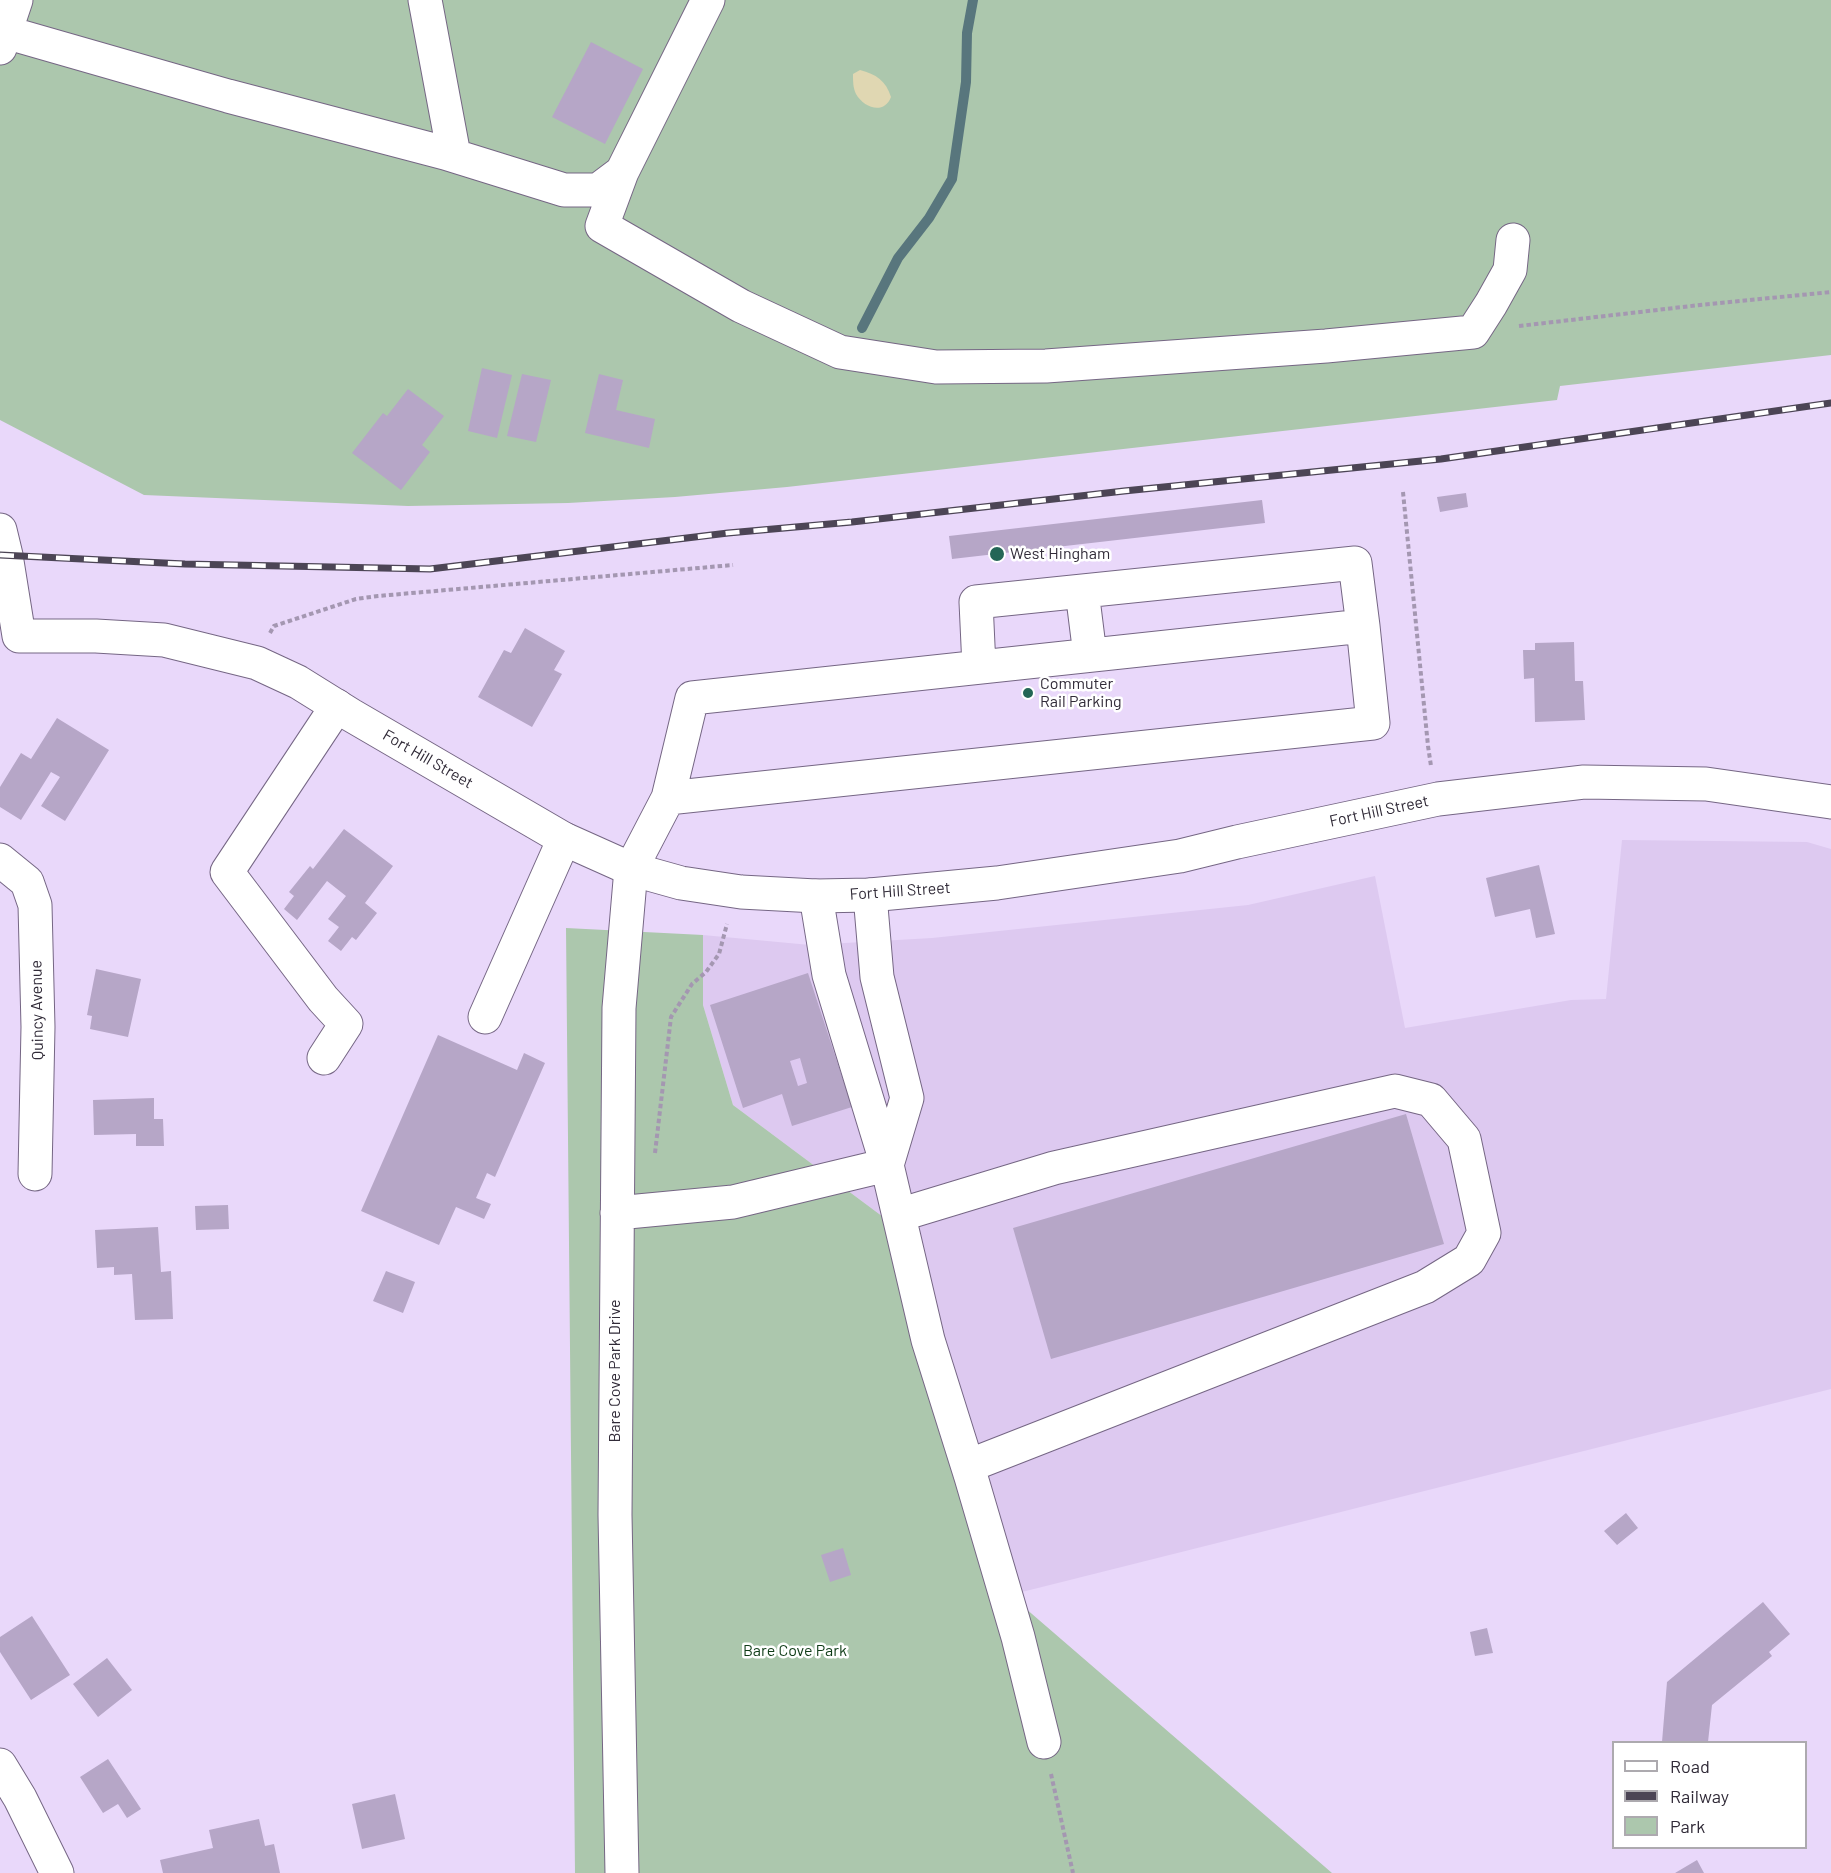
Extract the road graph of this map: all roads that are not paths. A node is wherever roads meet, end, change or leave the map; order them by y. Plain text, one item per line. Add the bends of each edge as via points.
1 (16, 0) edge
2 (425, 0) edge
3 (708, 0) edge
4 (3, 40) edge
5 (454, 155) junction
6 (622, 172) junction
7 (1513, 240) dead end
8 (0, 530) edge
9 (1082, 591) junction
10 (1364, 626) junction
11 (9, 637) edge
12 (1090, 655) junction
13 (979, 667) junction
14 (337, 706) junction
15 (668, 798) junction
16 (1831, 802) edge
17 (564, 839) junction
18 (0, 860) edge
19 (631, 869) junction
20 (870, 895) junction
21 (816, 896) junction
22 (485, 1017) dead end
23 (324, 1058) dead end
24 (887, 1165) junction
25 (34, 1174) dead end
26 (617, 1213) junction
27 (899, 1215) junction
28 (968, 1466) junction
29 (1044, 1742) road end
30 (0, 1765) edge
31 (57, 1873) edge
32 (622, 1873) edge

1 - 4 main road
2 - 5 main road
3 - 6 main road
4 - 5 main road
5 - 6 main road via 564,190 598,190
6 - 7 main road via 602,226 741,306 840,352 936,367 1046,366 1473,332 1510,270
8 - 11 main road via 6,555
9 - 10 main road via 1354,563
9 - 12 main road
9 - 13 main road via 976,602
10 - 12 main road
10 - 15 main road via 1373,723
11 - 14 main road, Fort Hill Street via 164,640 257,663
12 - 13 main road
13 - 15 main road via 692,698
14 - 17 main road, Fort Hill Street
14 - 23 main road via 227,872 346,1024
15 - 19 main road
16 - 20 main road, Fort Hill Street via 1706,784 1584,782 1438,799 1180,856 997,883
17 - 19 main road, Fort Hill Street
17 - 22 main road
18 - 25 main road, Quincy Avenue via 27,882 35,905 38,1027
19 - 21 main road, Fort Hill Street via 681,883 732,891
19 - 26 main road, Bare Cove Park Drive via 619,1008
20 - 21 main road, Fort Hill Street
20 - 24 main road via 877,977 907,1098
21 - 24 main road via 829,975
24 - 26 main road via 732,1202
24 - 27 main road
26 - 32 main road, Bare Cove Park Drive via 615,1515
27 - 28 main road via 928,1340
27 - 28 main road via 1054,1168 1395,1091 1431,1100 1464,1139 1484,1233 1469,1260 1425,1287
28 - 29 main road
30 - 31 main road

